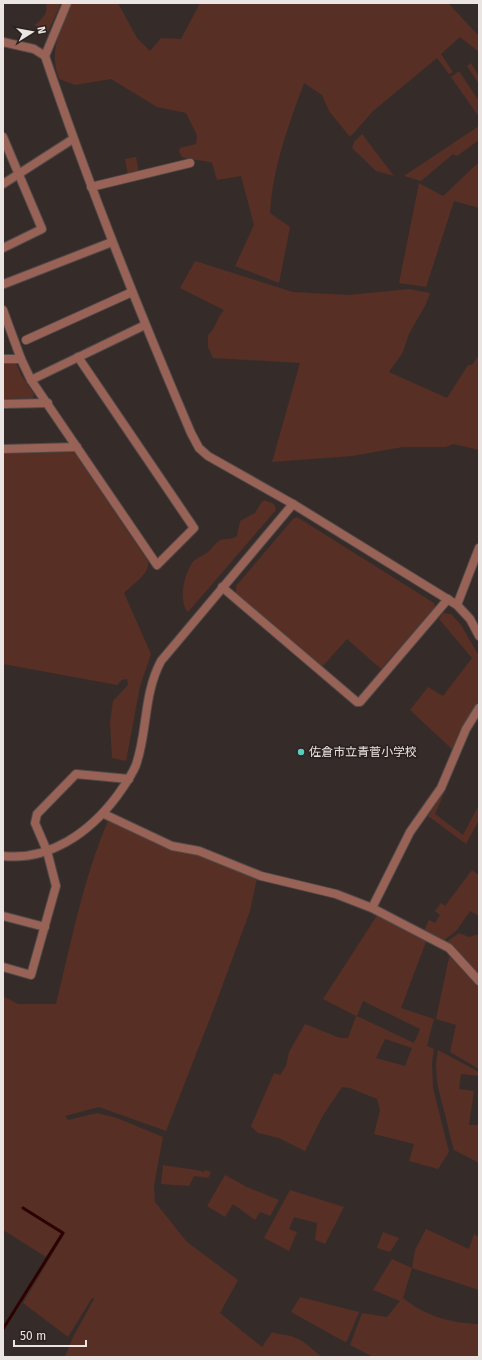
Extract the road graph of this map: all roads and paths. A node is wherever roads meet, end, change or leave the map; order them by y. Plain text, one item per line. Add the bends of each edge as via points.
1 (67, 3) edge
2 (3, 42) edge
3 (45, 56) junction
4 (3, 138) edge
5 (73, 139) junction
6 (190, 163) dead end
7 (18, 174) junction
8 (3, 184) edge
9 (91, 187) junction
10 (112, 242) junction
11 (3, 248) edge
12 (4, 284) dead end
13 (132, 292) junction
14 (3, 310) edge
15 (145, 325) junction
16 (26, 340) dead end
17 (78, 357) junction
18 (3, 359) edge
19 (21, 359) junction
20 (31, 380) junction
21 (48, 403) junction
22 (3, 404) edge
23 (76, 448) junction
24 (3, 449) edge
25 (293, 504) junction
26 (479, 548) edge
27 (222, 587) junction
28 (448, 599) junction
29 (457, 605) junction
30 (479, 636) edge
31 (479, 708) edge
32 (129, 779) junction
33 (104, 814) junction
34 (47, 851) junction
35 (3, 856) edge
36 (372, 908) junction
37 (3, 916) edge
38 (44, 927) junction
39 (3, 967) edge
40 (479, 981) edge

1 - 3 street
2 - 3 street via 34,49
3 - 5 street
4 - 7 street
5 - 7 street
5 - 9 street
6 - 9 street
7 - 8 street
7 - 11 street via 42,229
9 - 10 street
10 - 12 street
10 - 13 street
13 - 15 street
13 - 16 street
14 - 19 street
15 - 17 street
15 - 25 street via 199,448 208,456
17 - 20 street
17 - 23 street via 194,528 157,565
18 - 19 street
19 - 20 street
20 - 21 street
21 - 22 street
21 - 23 street
23 - 24 street
25 - 27 street
25 - 28 street
26 - 29 street
27 - 28 street via 357,702 360,702
27 - 32 street via 166,652 158,667 150,687 139,753
28 - 29 street
29 - 30 street via 470,619
31 - 36 street via 466,729 441,788 410,832
32 - 33 street
32 - 34 street via 76,774 36,816 35,822
33 - 34 street via 73,838
33 - 36 street via 172,846 199,851 261,876 336,894
34 - 35 street
34 - 38 street via 56,886
36 - 40 street via 449,948
37 - 38 street
38 - 39 street via 31,975

